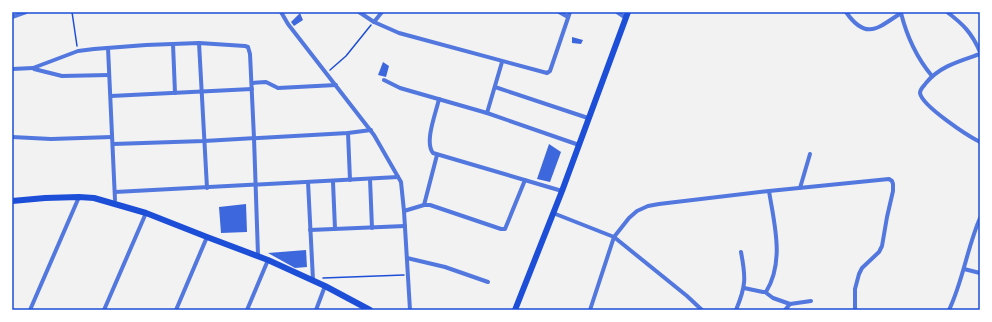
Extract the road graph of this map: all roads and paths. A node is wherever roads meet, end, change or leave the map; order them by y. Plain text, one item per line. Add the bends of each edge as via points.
1 (26, 12) edge
2 (72, 12) edge
3 (281, 12) edge
4 (359, 12) edge
5 (382, 12) edge
6 (559, 12) edge
7 (570, 12) edge
8 (618, 12) edge
9 (846, 12) edge
10 (947, 12) edge
11 (627, 15) edge
12 (12, 17) edge
13 (568, 17) junction
14 (374, 22) junction
15 (200, 43) junction
16 (173, 44) junction
17 (108, 48) junction
18 (78, 51) junction
19 (980, 53) edge
20 (502, 62) junction
21 (33, 68) junction
22 (12, 69) edge
23 (326, 74) junction
24 (109, 75) junction
25 (932, 76) junction
26 (384, 80) dead end
27 (252, 83) junction
28 (336, 86) junction
29 (495, 87) junction
30 (252, 89) junction
31 (201, 92) junction
32 (175, 93) junction
33 (110, 96) junction
34 (439, 99) junction
35 (487, 113) junction
36 (588, 118) junction
37 (371, 130) junction
38 (348, 133) junction
39 (12, 137) edge
40 (112, 137) junction
41 (254, 138) junction
42 (204, 141) junction
43 (980, 142) edge
44 (113, 144) junction
45 (579, 145) junction
46 (810, 154) dead end
47 (436, 155) junction
48 (398, 177) junction
49 (370, 179) junction
50 (350, 180) junction
51 (525, 180) junction
52 (308, 182) junction
53 (333, 182) junction
54 (256, 186) junction
55 (207, 188) junction
56 (800, 188) junction
57 (562, 191) junction
58 (768, 191) junction
59 (115, 192) junction
60 (79, 197) junction
61 (115, 200) dead end
62 (12, 201) edge
63 (424, 205) junction
64 (404, 211) junction
65 (146, 213) junction
66 (553, 213) junction
67 (980, 218) edge
68 (405, 226) junction
69 (372, 228) junction
70 (335, 229) junction
71 (310, 230) junction
72 (207, 237) junction
73 (614, 237) junction
74 (741, 252) dead end
75 (258, 255) junction
76 (407, 258) junction
77 (268, 260) junction
78 (964, 269) junction
79 (980, 274) edge
80 (408, 275) junction
81 (313, 279) junction
82 (488, 282) dead end
83 (325, 286) junction
84 (744, 288) junction
85 (765, 292) junction
86 (812, 301) dead end
87 (790, 304) junction
88 (30, 310) edge
89 (104, 310) edge
90 (176, 310) edge
91 (247, 310) edge
92 (316, 310) edge
93 (370, 310) edge
94 (410, 310) edge
95 (515, 310) edge
96 (590, 310) edge
97 (702, 310) edge
98 (736, 310) edge
99 (785, 310) edge
100 (855, 310) edge
101 (949, 310) edge

1 - 12 street
2 - 18 path
3 - 23 street
4 - 14 street
5 - 14 street
6 - 13 street
7 - 13 street
8 - 11 street
9 - 25 street via 858,25 869,30 876,29 901,13 912,47
10 - 19 street via 970,32
11 - 36 main road
13 - 20 street via 549,73
14 - 20 street via 399,33
14 - 23 path via 346,56
15 - 16 street
15 - 27 street via 245,46 249,50
15 - 31 street
16 - 17 street
16 - 32 street
17 - 18 street
17 - 24 street
18 - 21 street
19 - 25 street via 947,66
20 - 29 street
21 - 22 street
21 - 24 street via 62,76
23 - 28 street
24 - 33 street
25 - 43 street via 921,89 922,97 951,124
26 - 34 street via 400,88
27 - 28 street via 266,82 278,88
27 - 30 street
28 - 37 street
29 - 35 street
29 - 36 street
30 - 31 street
30 - 41 street
31 - 32 street
31 - 42 street
32 - 33 street
33 - 40 street
34 - 35 street
34 - 47 street via 429,143 431,151
35 - 45 street
36 - 45 main road
37 - 38 street
37 - 48 street
38 - 41 street
38 - 50 street
39 - 40 street
40 - 44 street
41 - 42 street
41 - 54 street
42 - 44 street
42 - 55 street
44 - 59 street
45 - 57 main road
46 - 56 street
47 - 51 street
47 - 63 street
48 - 49 street
48 - 64 street via 402,188
49 - 50 street
49 - 69 street
50 - 53 street
51 - 57 street
51 - 63 street via 505,229
52 - 53 street
52 - 54 street
52 - 71 street
53 - 70 street
54 - 55 street
54 - 75 street
55 - 59 street
56 - 58 street
56 - 100 street via 883,179 892,181 893,191 882,246 859,274 855,289
57 - 66 main road
58 - 73 street via 648,206 629,218
58 - 85 street via 777,236 777,251 772,277
59 - 61 street
60 - 62 main road
60 - 65 main road via 94,198
60 - 88 street
63 - 64 street
64 - 68 street
65 - 72 main road
65 - 89 street
66 - 73 street
66 - 95 main road
67 - 78 street
68 - 69 street
68 - 76 street
69 - 70 street
70 - 71 street
71 - 81 street
72 - 75 main road
72 - 90 street
73 - 96 street
73 - 97 street
74 - 84 street
75 - 77 main road
76 - 80 street
76 - 82 street via 445,267
77 - 81 main road
77 - 91 street
78 - 79 street
78 - 101 street
80 - 81 path
80 - 94 street
81 - 83 main road
83 - 92 street
83 - 93 main road
84 - 85 street
84 - 98 street
85 - 87 street
86 - 87 street
87 - 99 street

